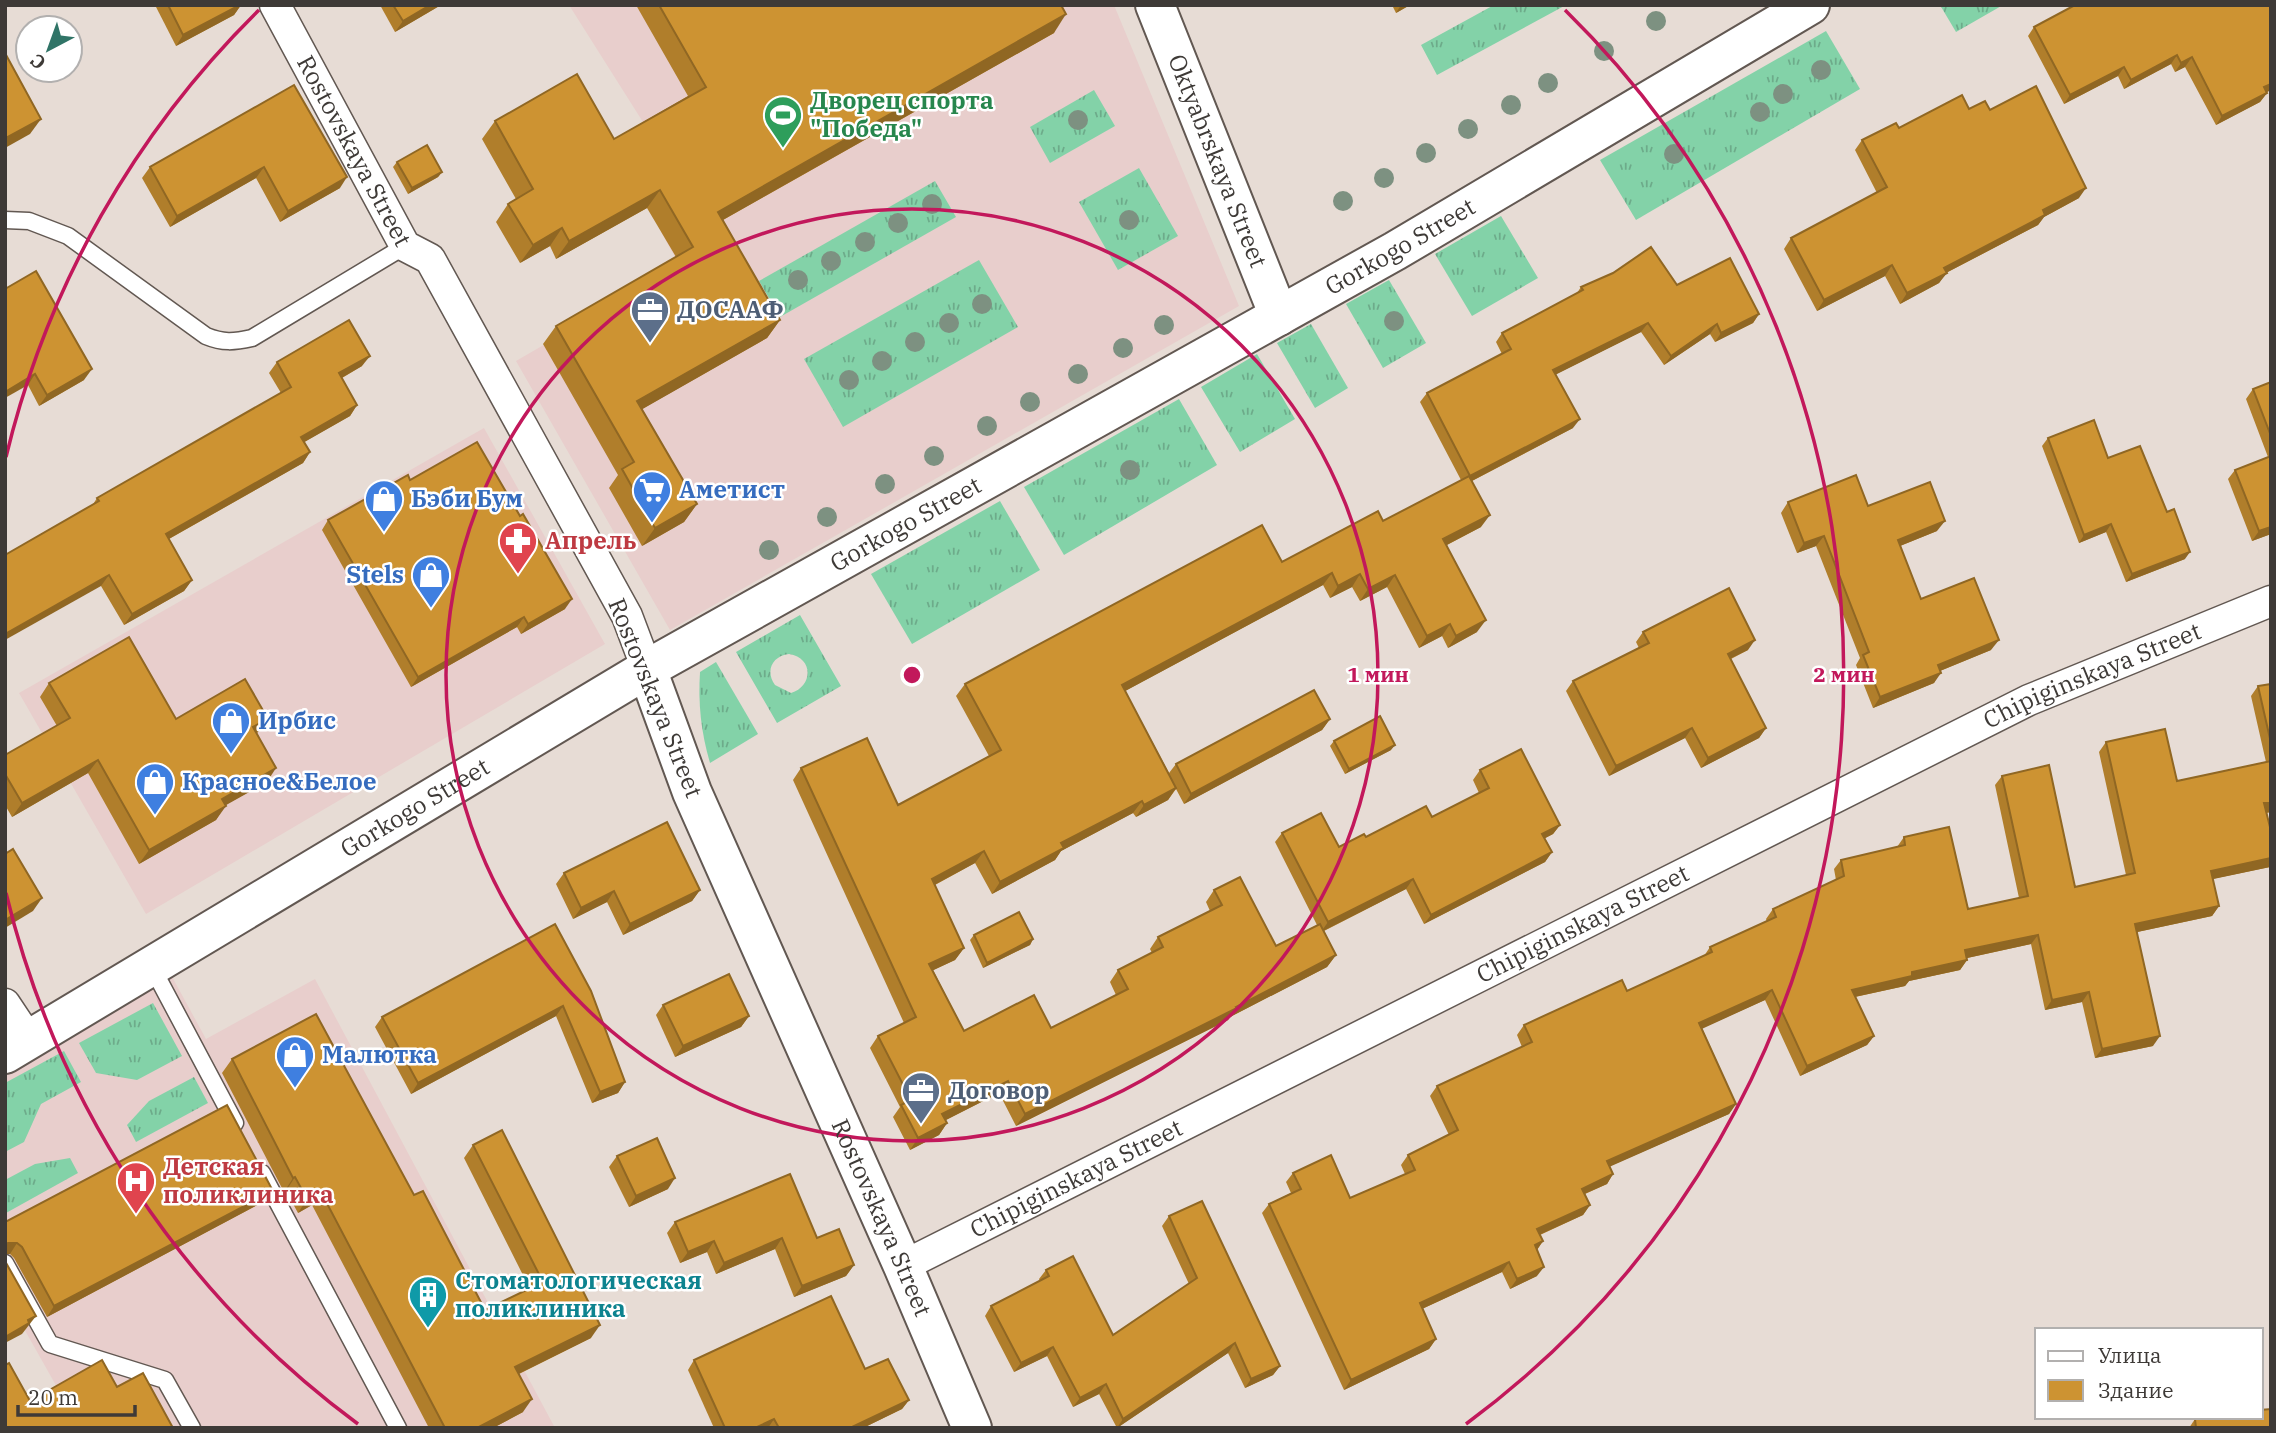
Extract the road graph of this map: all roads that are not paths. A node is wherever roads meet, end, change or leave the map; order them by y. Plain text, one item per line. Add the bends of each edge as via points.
1 (275, 5) edge
2 (1155, 5) edge
3 (1810, 5) edge
4 (5, 220) edge
5 (405, 246) junction
6 (1279, 316) junction
7 (2271, 601) edge
8 (647, 669) junction
9 (152, 967) junction
10 (5, 1004) edge
11 (17, 1047) edge
12 (241, 1133) edge
13 (254, 1158) edge
14 (5, 1263) edge
15 (903, 1266) junction
16 (191, 1428) edge
17 (397, 1428) edge
18 (972, 1428) edge

1 - 5 street, Rostovskaya Street
2 - 6 main road, Oktyabrskaya Street
3 - 6 main road, Gorkogo Street
4 - 5 lane via 29,221 68,236 220,342 251,338
5 - 8 street, Rostovskaya Street via 430,259 627,616
6 - 8 main road, Gorkogo Street
7 - 15 street, Chipiginskaya Street via 2029,700
8 - 9 main road, Gorkogo Street
8 - 15 main road, Rostovskaya Street via 692,792
9 - 11 main road, Gorkogo Street
9 - 12 lane
10 - 11 street
13 - 17 lane
14 - 16 lane via 50,1344 165,1380
15 - 18 main road, Rostovskaya Street

